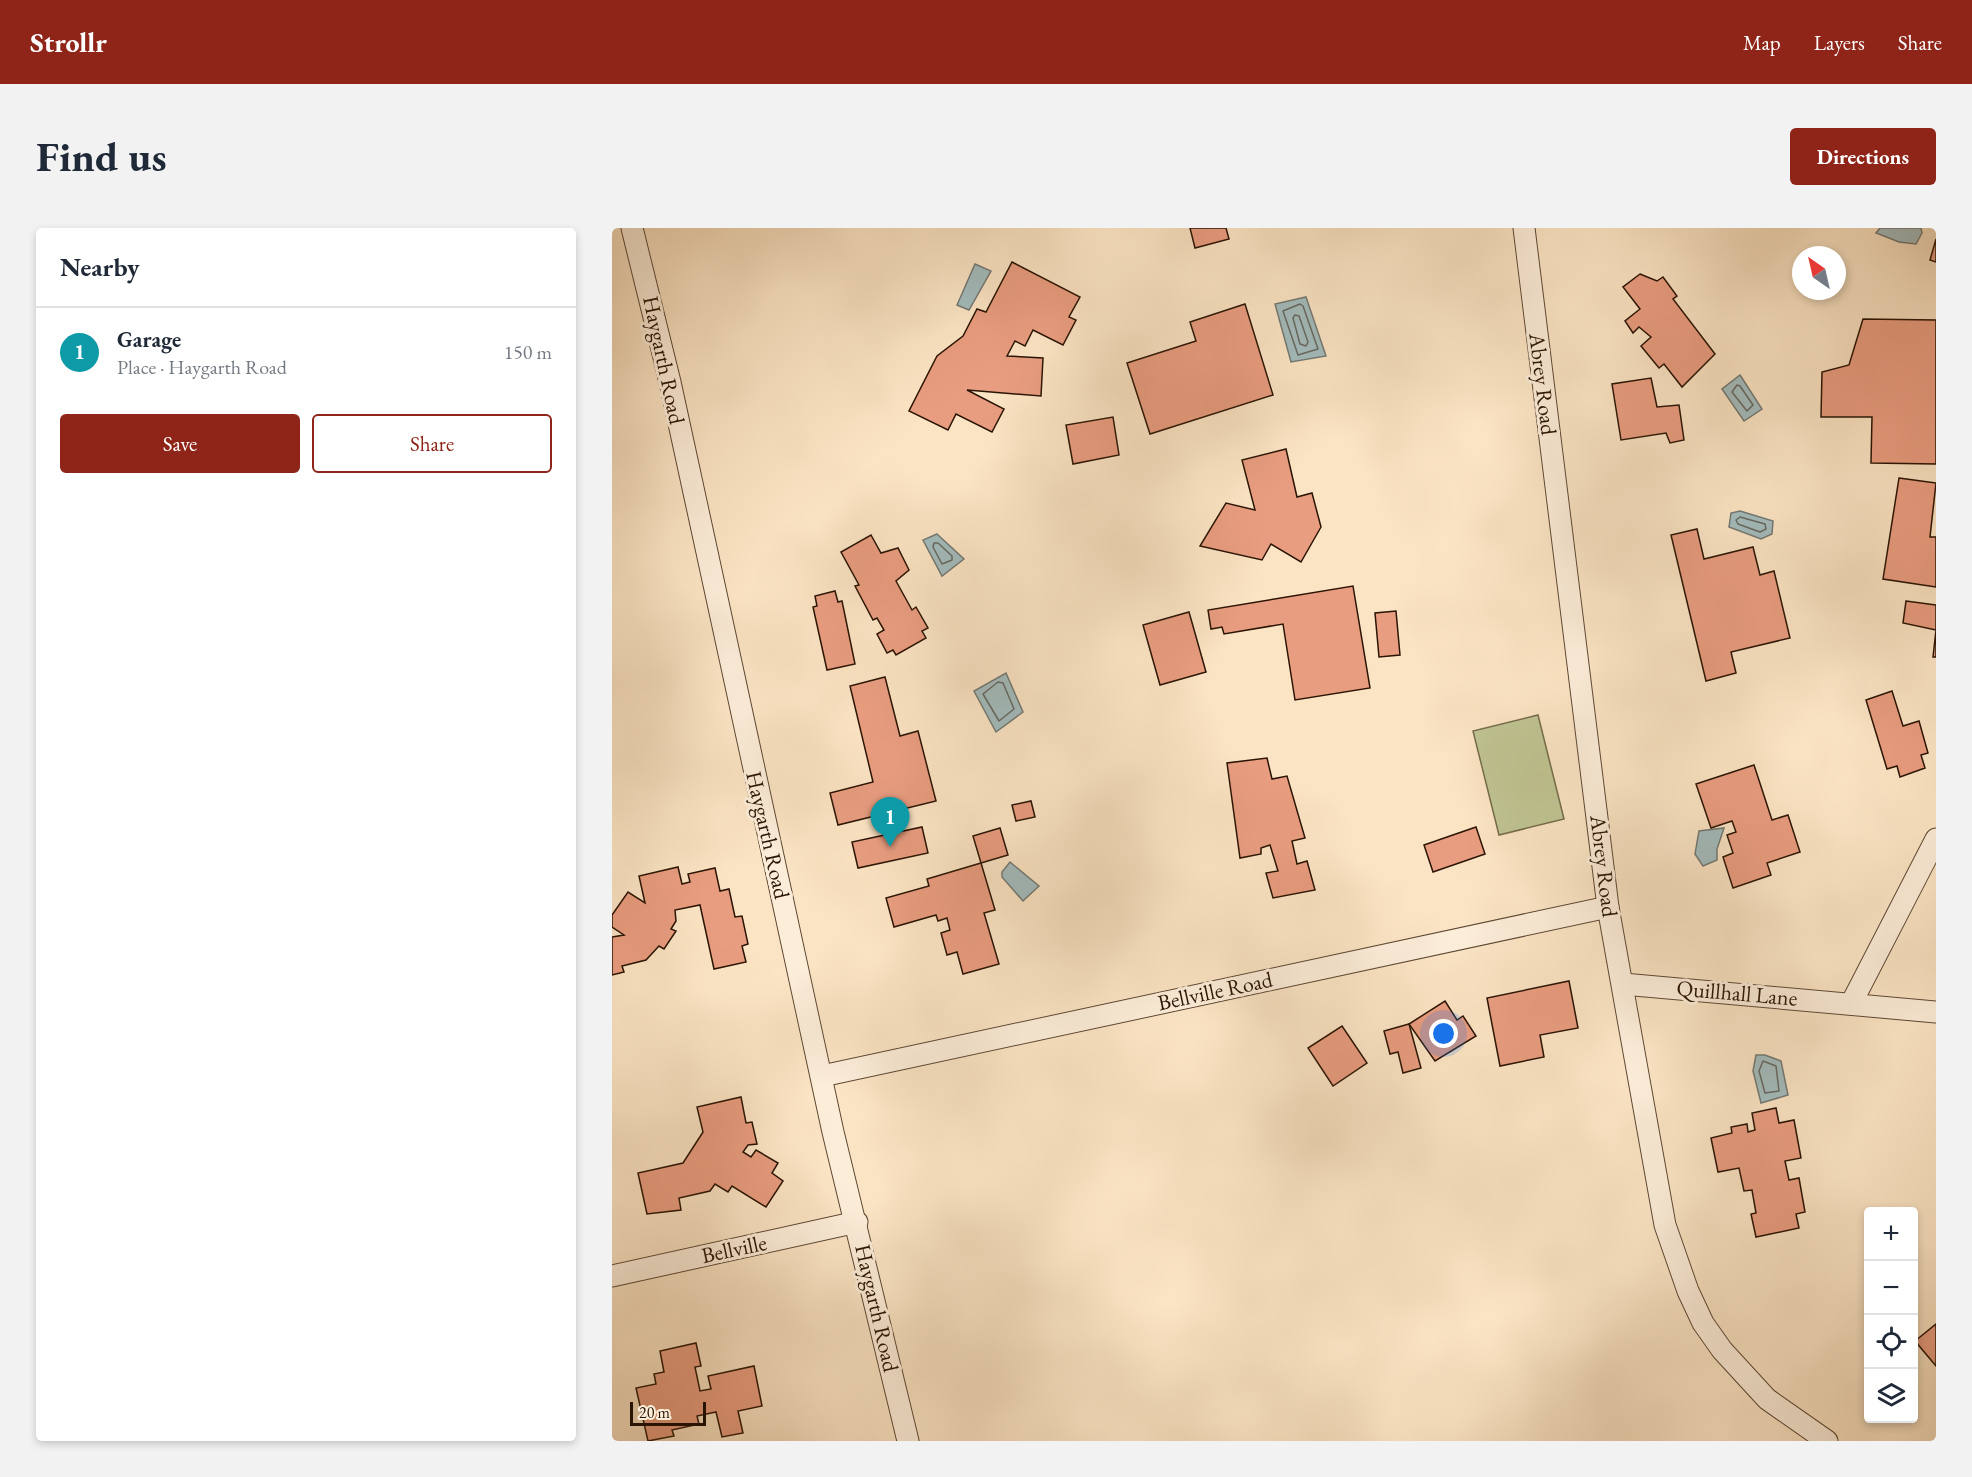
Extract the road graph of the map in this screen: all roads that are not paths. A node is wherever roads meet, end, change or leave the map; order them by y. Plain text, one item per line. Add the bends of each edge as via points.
1 (632, 228) edge
2 (1524, 228) edge
3 (1936, 839) edge
4 (1608, 907) junction
5 (1623, 984) junction
6 (1852, 1002) junction
7 (1936, 1012) edge
8 (822, 1076) junction
9 (857, 1222) junction
10 (612, 1276) edge
11 (908, 1441) edge
12 (1827, 1441) edge

1 - 8 street, Haygarth Road via 667,370
2 - 4 street, Abrey Road
3 - 6 street
4 - 5 street, Abrey Road
4 - 8 street, Bellville Road
5 - 6 street, Quillhall Lane
5 - 12 street, Abrey Road via 1654,1175 1679,1272 1703,1323 1742,1374 1767,1399
6 - 7 street, Quillhall Lane
8 - 9 street, Haygarth Road
9 - 10 street, Bellville
9 - 11 street, Haygarth Road

